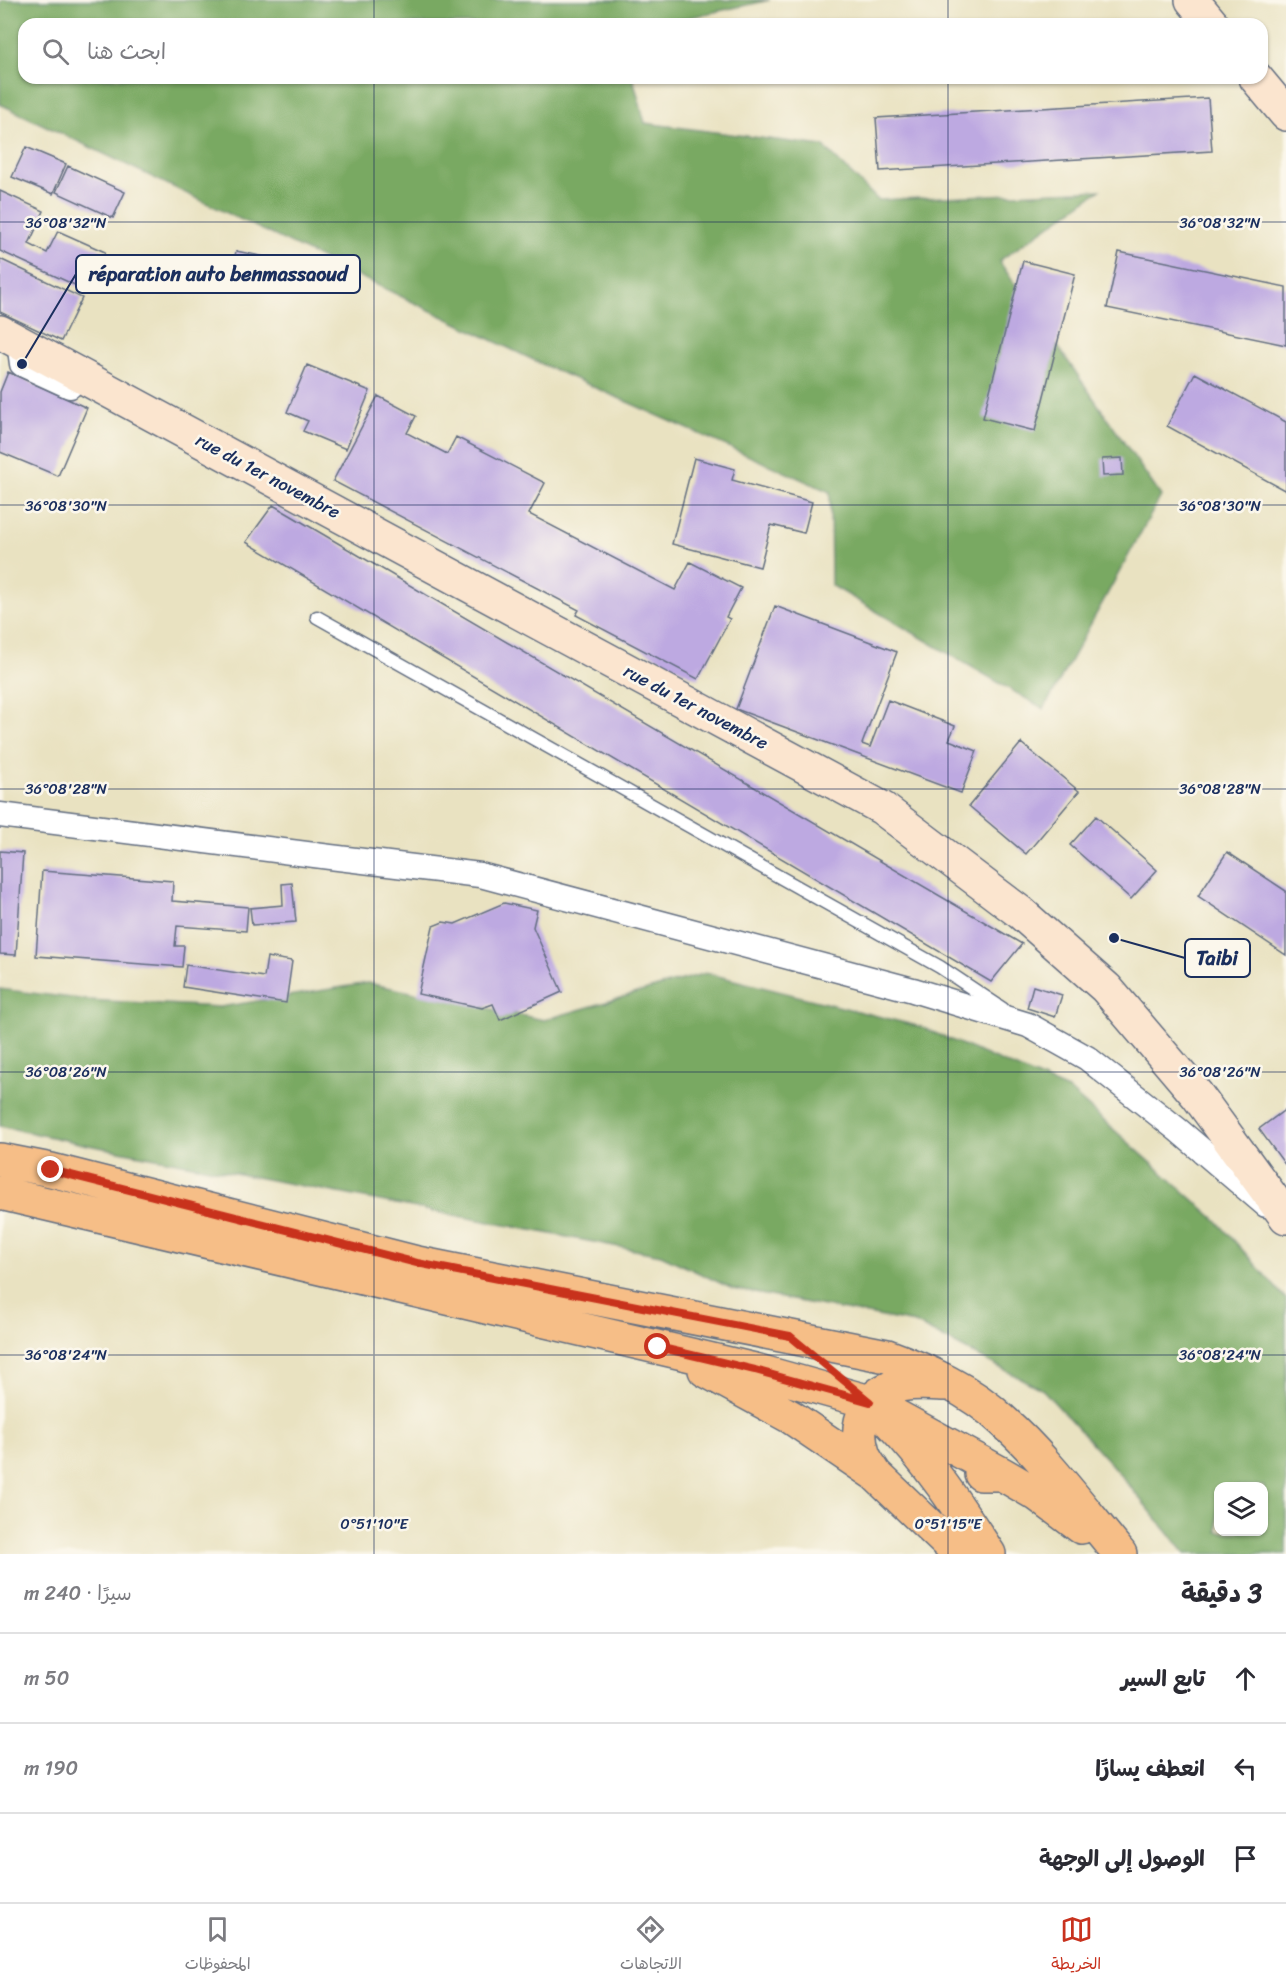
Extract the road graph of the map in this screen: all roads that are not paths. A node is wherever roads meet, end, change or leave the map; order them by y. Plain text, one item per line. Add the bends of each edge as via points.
1 (1192, 0) edge
2 (1207, 18) edge
3 (1261, 84) edge
4 (1286, 114) edge
5 (9, 337) edge
6 (317, 617) dead end
7 (0, 814) edge
8 (1028, 1025) junction
9 (0, 1160) edge
10 (0, 1193) edge
11 (1286, 1217) edge
12 (1286, 1223) edge
13 (790, 1336) junction
14 (658, 1347) junction
15 (951, 1384) junction
16 (870, 1402) junction
17 (875, 1473) junction
18 (1002, 1473) junction
19 (965, 1516) junction
20 (959, 1554) edge
21 (989, 1554) edge
22 (1119, 1554) edge

1 - 2 main road
3 - 4 main road
5 - 11 main road, rue du 1er novembre via 882,808 1022,914 1106,988 1197,1095
6 - 8 lane via 940,968
7 - 8 street via 480,875 913,990
8 - 12 street via 1087,1058
9 - 13 main road via 417,1263
10 - 14 main road
13 - 15 main road via 887,1356
13 - 16 main road
14 - 16 main road
14 - 17 main road via 791,1417
15 - 16 main road via 901,1385 884,1390
15 - 22 main road via 1002,1419 1023,1440
16 - 17 main road via 861,1416 859,1433 864,1455
16 - 18 main road
16 - 19 main road via 907,1440
17 - 20 main road
18 - 19 main road via 981,1474 970,1481 964,1495
18 - 22 main road
19 - 21 main road

